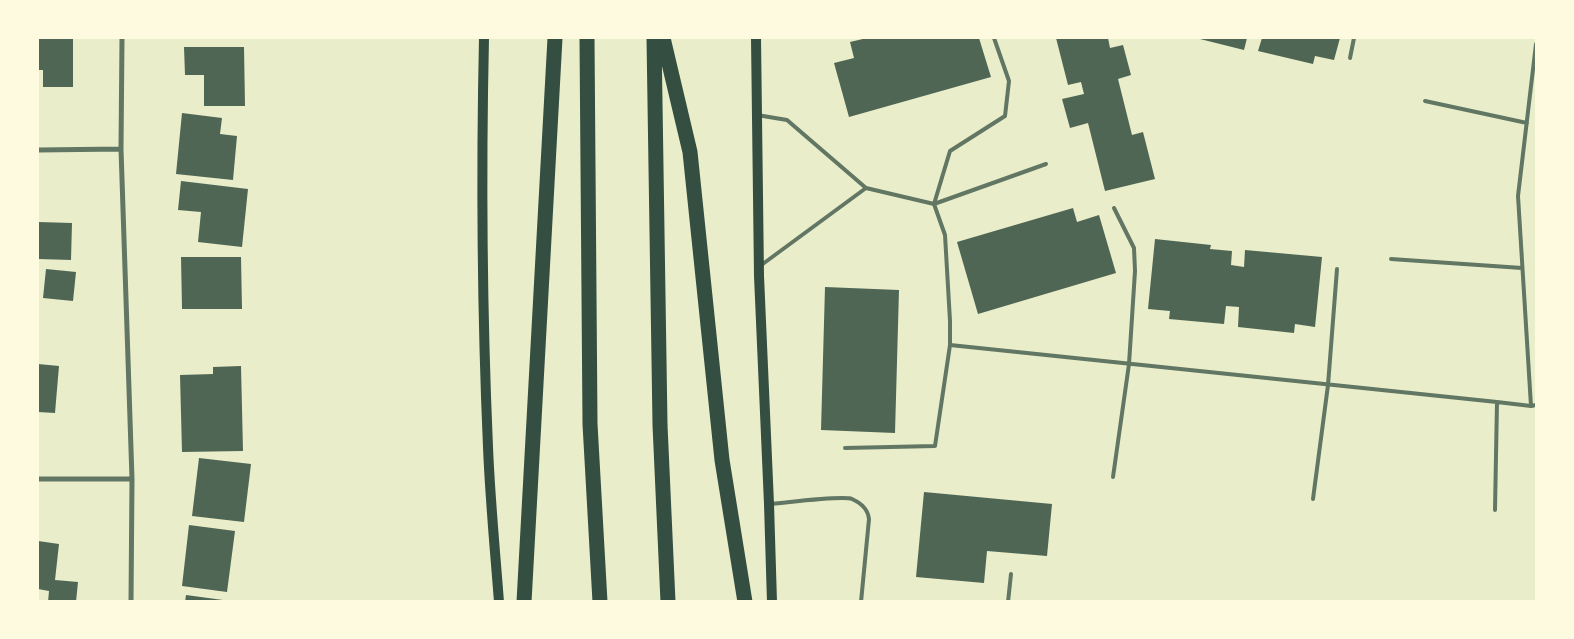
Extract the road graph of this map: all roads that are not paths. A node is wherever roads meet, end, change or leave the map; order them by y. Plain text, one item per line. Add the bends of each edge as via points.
1 (122, 38) edge
2 (484, 38) edge
3 (555, 38) edge
4 (587, 38) edge
5 (654, 38) edge
6 (663, 38) edge
7 (756, 38) edge
8 (994, 38) edge
9 (1354, 38) edge
10 (1536, 44) edge
11 (1350, 58) dead end
12 (1425, 101) dead end
13 (757, 115) junction
14 (1527, 123) junction
15 (121, 149) junction
16 (38, 150) edge
17 (1046, 164) dead end
18 (866, 188) junction
19 (934, 204) junction
20 (1114, 208) dead end
21 (1391, 259) dead end
22 (758, 267) junction
23 (1522, 268) junction
24 (1337, 269) dead end
25 (950, 345) junction
26 (1129, 364) junction
27 (1328, 385) junction
28 (1498, 402) junction
29 (1536, 405) edge
30 (1531, 406) junction
31 (845, 448) dead end
32 (1113, 477) dead end
33 (38, 479) edge
34 (132, 479) junction
35 (1313, 499) dead end
36 (769, 504) junction
37 (1495, 510) dead end
38 (1011, 574) dead end
39 (131, 602) edge
40 (499, 602) edge
41 (524, 602) edge
42 (600, 602) edge
43 (668, 602) edge
44 (745, 602) edge
45 (772, 602) edge
46 (861, 602) edge
47 (1008, 602) edge

1 - 15 street
2 - 40 main road via 482,109 488,448
3 - 41 highway
4 - 42 highway via 590,424
5 - 43 highway via 660,425
6 - 44 highway via 690,152 722,460
7 - 13 main road
8 - 19 lane via 1009,82 1005,116 950,151
9 - 11 lane
10 - 14 lane
12 - 14 lane
13 - 18 lane via 787,120
13 - 22 main road
14 - 23 lane via 1518,196
15 - 16 street
15 - 34 street
17 - 19 lane
18 - 19 lane
18 - 22 lane
19 - 25 lane via 944,235
20 - 26 lane via 1134,248
21 - 23 lane
22 - 36 main road
23 - 30 lane
24 - 27 lane
25 - 26 lane
25 - 31 lane via 935,446
26 - 27 lane
26 - 32 lane
27 - 28 lane
27 - 35 lane
28 - 30 lane
28 - 37 lane
29 - 30 lane
33 - 34 street
34 - 39 street
36 - 45 main road
36 - 46 lane via 847,498 861,504 869,519
38 - 47 lane

